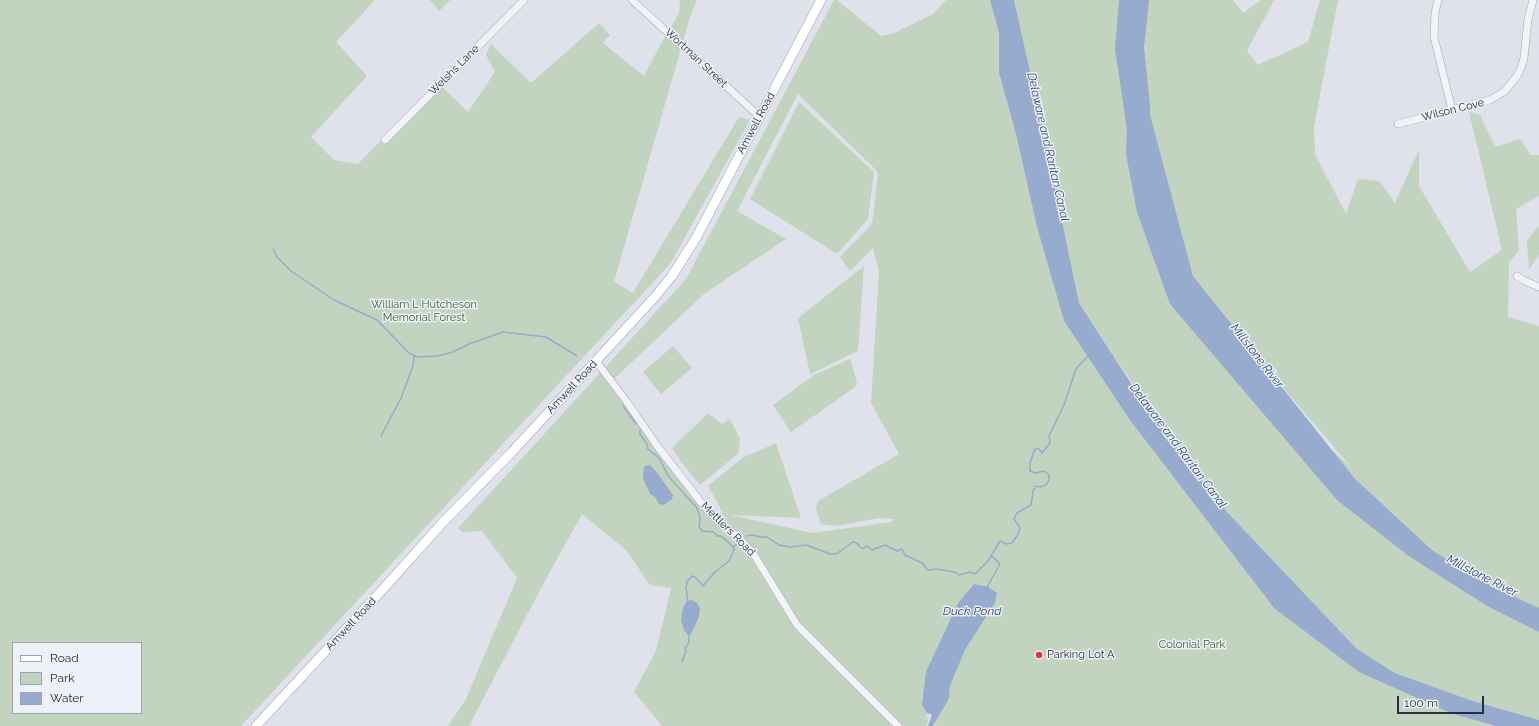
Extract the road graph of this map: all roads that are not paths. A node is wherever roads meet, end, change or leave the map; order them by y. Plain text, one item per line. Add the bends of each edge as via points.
1 (524, 0) edge
2 (632, 0) edge
3 (821, 0) edge
4 (1438, 0) edge
5 (1533, 0) edge
6 (1452, 110) junction
7 (760, 118) junction
8 (1398, 124) dead end
9 (385, 140) dead end
10 (1517, 276) dead end
11 (1539, 287) edge
12 (596, 361) junction
13 (256, 726) edge
14 (898, 726) edge

1 - 9 street, Welshs Lane
2 - 7 street, Wortman Street
3 - 7 main road, Amwell Road
4 - 6 street via 1434,37
5 - 6 street, Wilson Cove via 1528,19 1524,58 1517,76 1505,91 1490,100
6 - 8 street, Wilson Cove
7 - 12 main road, Amwell Road via 680,265 653,299
10 - 11 street
12 - 13 main road, Amwell Road via 445,520
12 - 14 street, Mettlers Road via 703,505 753,553 797,625

